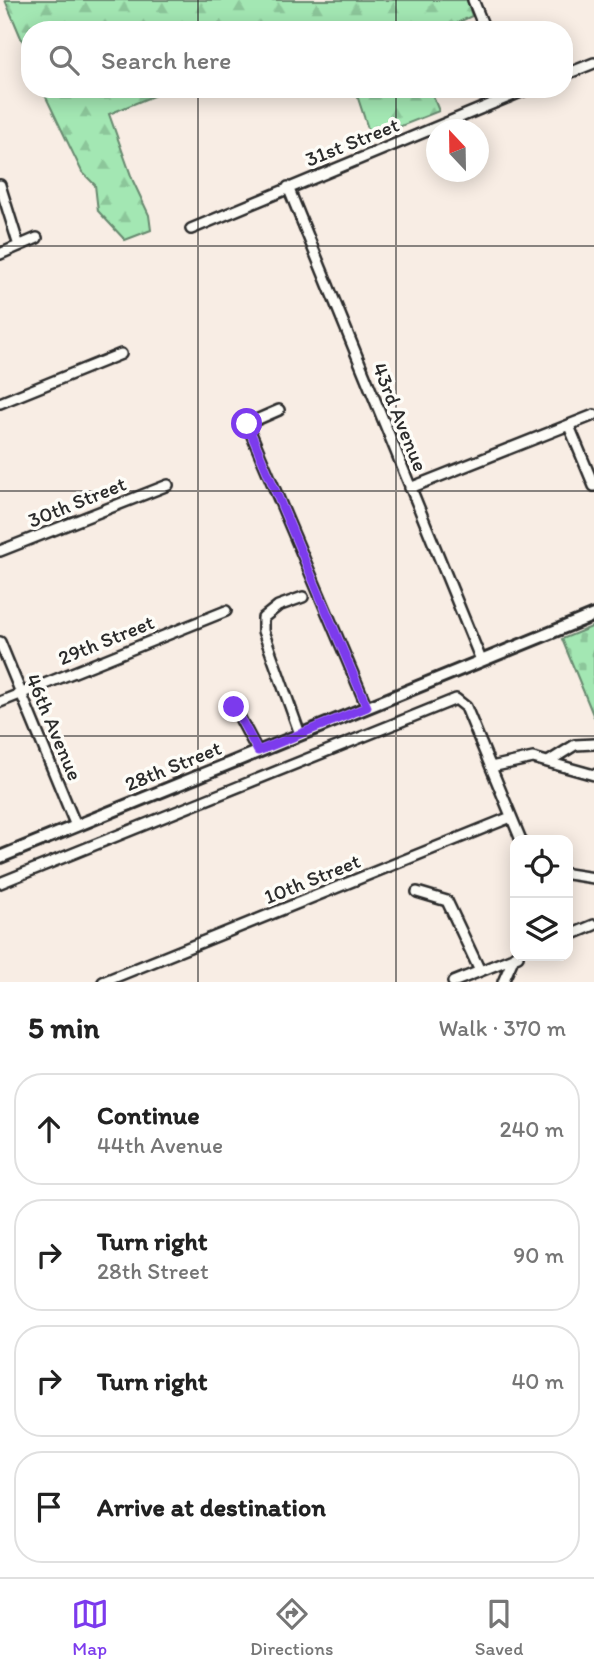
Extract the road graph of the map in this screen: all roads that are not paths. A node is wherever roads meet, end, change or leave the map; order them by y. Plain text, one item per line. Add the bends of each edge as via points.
1 (473, 0) edge
2 (481, 21) edge
3 (594, 63) edge
4 (573, 71) edge
5 (496, 98) edge
6 (0, 185) edge
7 (288, 187) junction
8 (191, 229) dead end
9 (37, 238) dead end
10 (19, 246) junction
11 (0, 254) edge
12 (121, 354) dead end
13 (0, 403) edge
14 (279, 410) dead end
15 (594, 415) edge
16 (569, 426) junction
17 (168, 485) dead end
18 (594, 486) edge
19 (410, 488) junction
20 (0, 551) edge
21 (303, 597) dead end
22 (226, 611) dead end
23 (594, 615) edge
24 (0, 642) edge
25 (481, 660) junction
26 (20, 693) junction
27 (0, 702) edge
28 (234, 707) dead end
29 (367, 707) junction
30 (300, 734) junction
31 (594, 744) edge
32 (258, 751) junction
33 (548, 762) junction
34 (491, 767) junction
35 (594, 775) edge
36 (511, 817) junction
37 (76, 826) junction
38 (519, 835) edge
39 (0, 856) edge
40 (573, 875) edge
41 (594, 878) edge
42 (0, 883) edge
43 (417, 892) dead end
44 (594, 925) edge
45 (573, 934) edge
46 (510, 958) edge
47 (514, 961) edge
48 (480, 971) junction
49 (103, 982) edge
50 (453, 982) edge
51 (503, 982) edge

1 - 2 street
3 - 4 street
5 - 7 street, 31st Street
6 - 10 street
7 - 8 street, 31st Street
7 - 19 street, 43rd Avenue
9 - 10 street
10 - 11 street
12 - 13 street
14 - 29 street via 247,424
15 - 16 street
16 - 18 street
16 - 19 street
17 - 20 street, 30th Street
19 - 25 street, 43rd Avenue
21 - 30 street via 278,606 263,618
22 - 26 street, 29th Street
23 - 25 main road, 28th Street
24 - 26 street, 46th Avenue
25 - 29 main road, 28th Street
26 - 27 street, 29th Street
26 - 37 street, 46th Avenue
28 - 32 street
29 - 30 main road, 28th Street
30 - 32 main road, 28th Street
31 - 33 street via 575,745
32 - 37 main road, 28th Street
33 - 34 street via 533,758
33 - 35 street
34 - 36 street
34 - 42 street via 466,707 456,699 448,700
36 - 38 street
36 - 49 street, 10th Street
37 - 39 main road, 28th Street
40 - 41 street
43 - 48 street via 447,901
44 - 45 street
46 - 48 street
47 - 51 street
48 - 50 street

